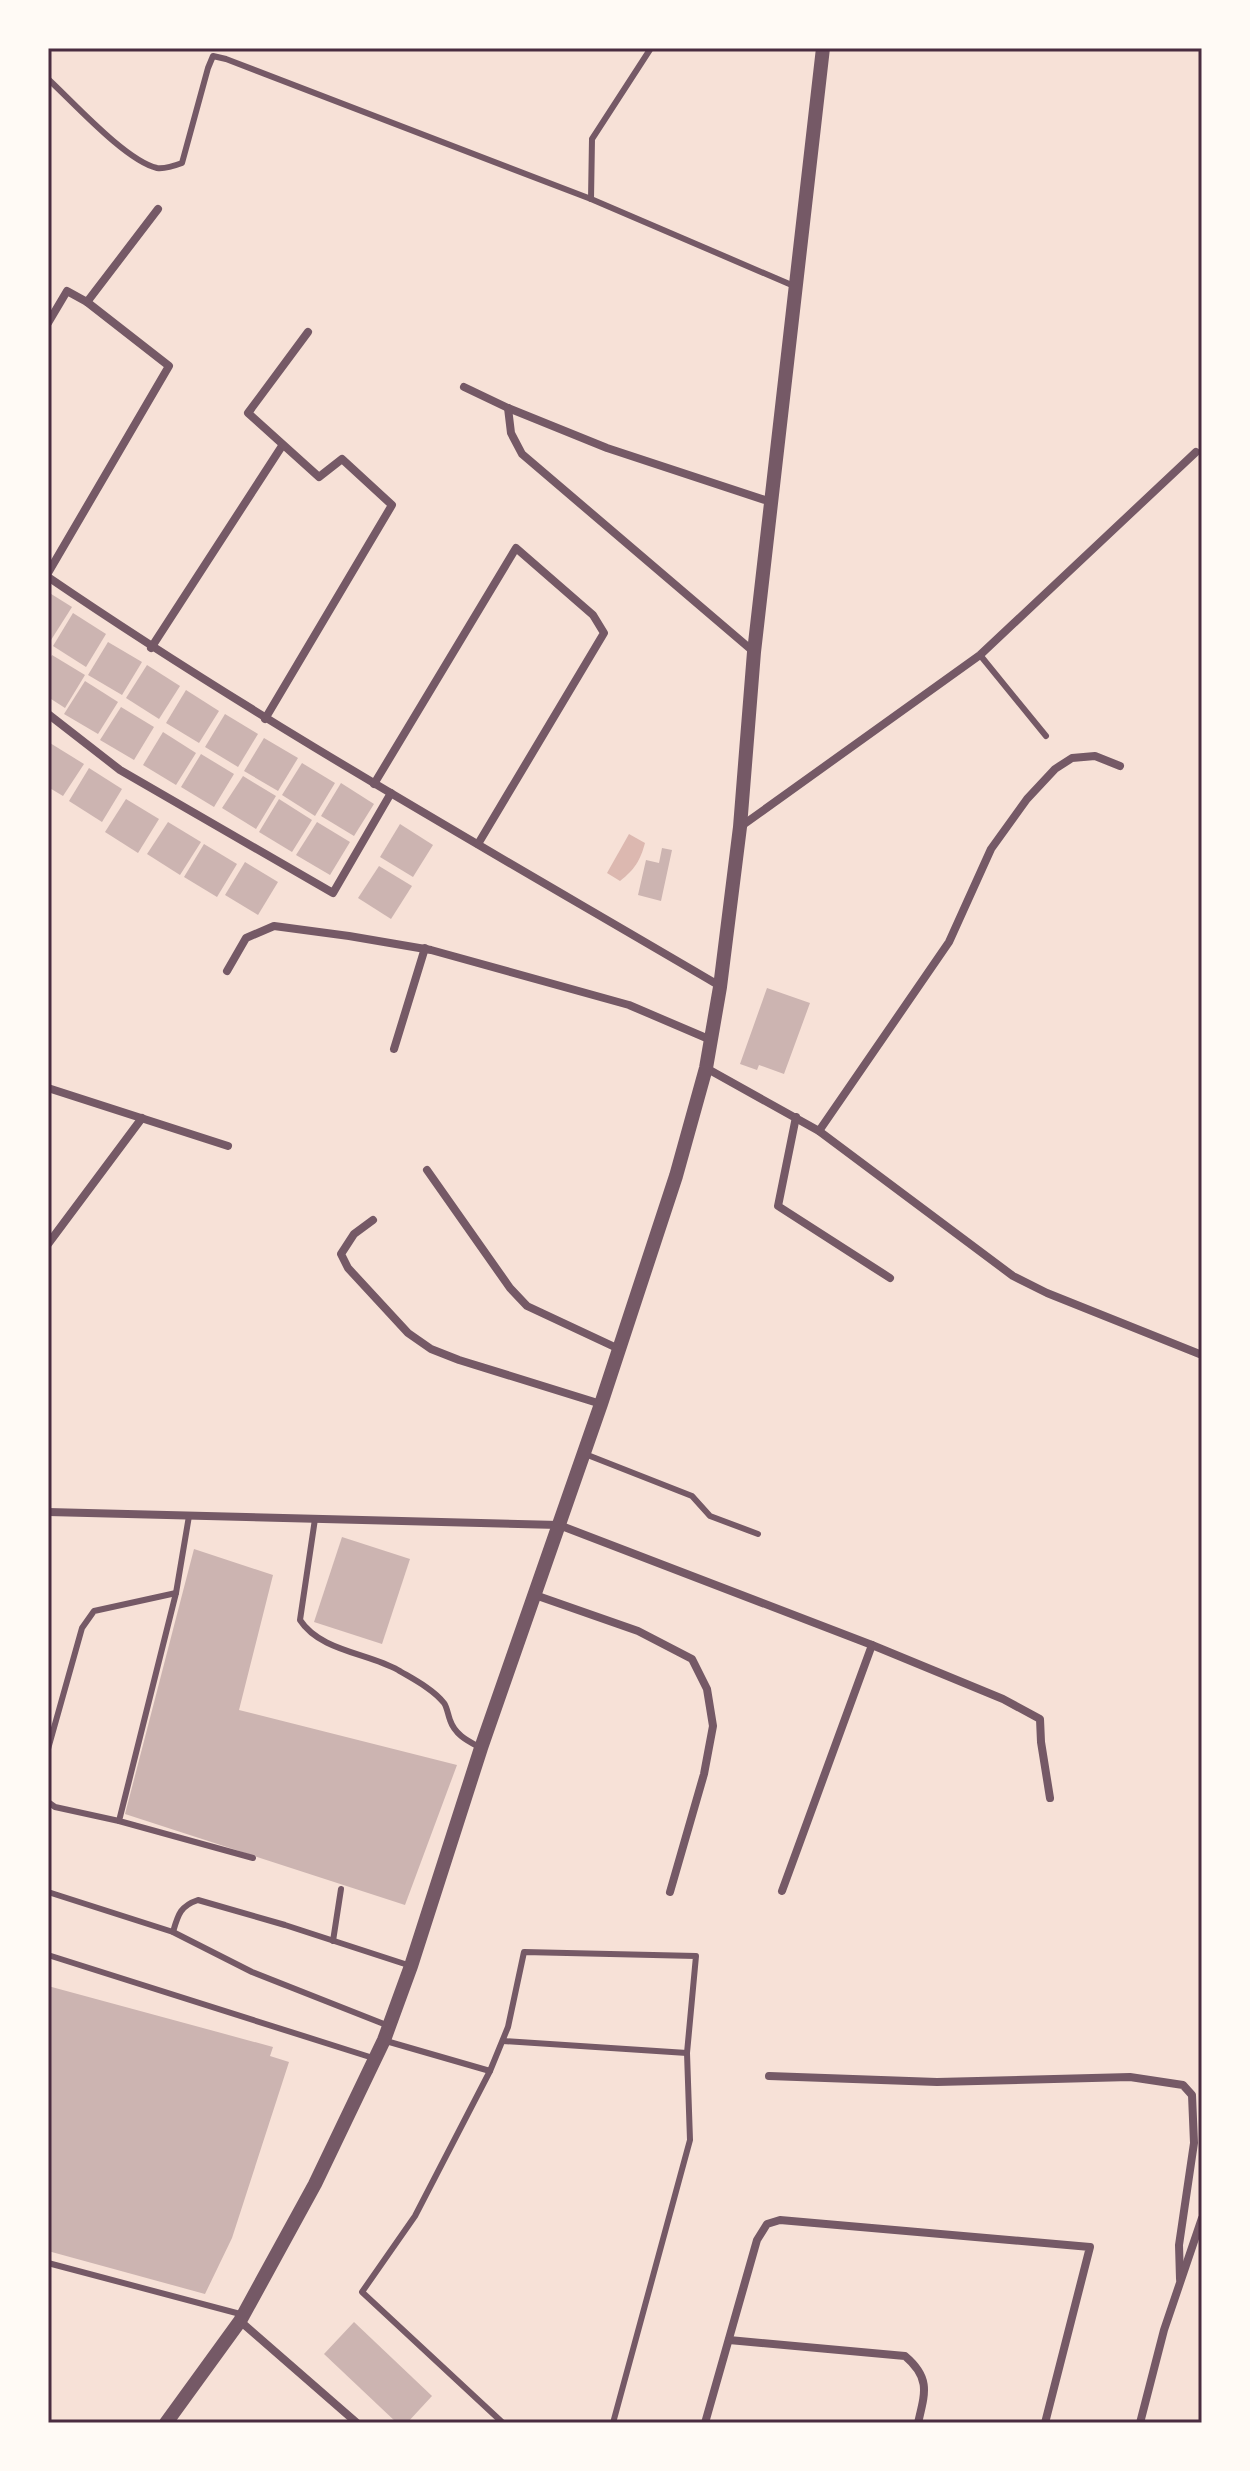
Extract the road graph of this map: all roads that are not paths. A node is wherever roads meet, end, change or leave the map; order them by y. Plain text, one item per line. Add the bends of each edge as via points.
1 (225, 48) edge
2 (651, 48) edge
3 (823, 48) edge
4 (226, 59) junction
5 (48, 79) edge
6 (591, 199) junction
7 (158, 209) dead end
8 (796, 287) junction
9 (87, 302) junction
10 (48, 323) edge
11 (308, 332) dead end
12 (464, 387) dead end
13 (508, 408) junction
14 (282, 446) junction
15 (1196, 452) dead end
16 (772, 502) junction
17 (48, 575) edge
18 (151, 648) junction
19 (754, 652) junction
20 (980, 655) junction
21 (48, 714) edge
22 (265, 719) junction
23 (1046, 736) dead end
24 (1120, 766) dead end
25 (374, 784) junction
26 (391, 793) junction
27 (740, 827) junction
28 (478, 844) junction
29 (425, 948) junction
30 (227, 971) dead end
31 (720, 987) junction
32 (711, 1040) junction
33 (394, 1049) dead end
34 (706, 1068) junction
35 (48, 1088) edge
36 (796, 1117) junction
37 (142, 1118) junction
38 (819, 1131) junction
39 (228, 1146) dead end
40 (427, 1170) dead end
41 (373, 1220) dead end
42 (48, 1244) edge
43 (890, 1278) dead end
44 (619, 1349) junction
45 (1202, 1355) edge
46 (601, 1404) junction
47 (585, 1454) junction
48 (48, 1512) edge
49 (189, 1516) junction
50 (315, 1519) junction
51 (559, 1525) junction
52 (758, 1534) dead end
53 (176, 1593) junction
54 (535, 1595) junction
55 (872, 1645) junction
56 (481, 1748) junction
57 (48, 1749) edge
58 (1050, 1798) dead end
59 (48, 1802) edge
60 (119, 1821) junction
61 (253, 1858) dead end
62 (341, 1889) dead end
63 (782, 1891) dead end
64 (48, 1892) edge
65 (670, 1892) dead end
66 (173, 1932) junction
67 (333, 1941) junction
68 (48, 1955) edge
69 (411, 1966) junction
70 (386, 2033) junction
71 (503, 2041) junction
72 (687, 2053) junction
73 (376, 2059) junction
74 (490, 2071) junction
75 (769, 2076) dead end
76 (1202, 2218) edge
77 (48, 2263) edge
78 (1180, 2279) junction
79 (242, 2318) junction
80 (729, 2340) junction
81 (166, 2423) edge
82 (357, 2423) edge
83 (503, 2423) edge
84 (613, 2423) edge
85 (705, 2423) edge
86 (918, 2423) edge
87 (1045, 2423) edge
88 (1140, 2423) edge

1 - 4 lane
2 - 6 lane via 592,139
3 - 8 street
4 - 5 lane via 213,56 182,163 161,169 123,148
4 - 6 lane
6 - 8 lane
7 - 9 street
8 - 16 street
9 - 10 street via 67,291
9 - 17 street via 169,366
11 - 14 street via 248,413
12 - 13 street
13 - 16 street via 607,448
13 - 19 street via 511,433 522,454
14 - 18 street
14 - 22 street via 319,477 342,459 392,505
15 - 20 street
16 - 19 street
17 - 18 street
18 - 22 street
19 - 27 street
20 - 23 lane
20 - 27 street
21 - 26 street via 120,770 333,893
22 - 25 street
24 - 38 street via 1095,756 1072,758 1027,799 991,849 949,942
25 - 26 street
25 - 28 street via 516,548 593,615 604,633
26 - 28 street
27 - 31 street
28 - 31 street
29 - 30 street via 274,926 246,938
29 - 32 street via 629,1005
29 - 33 street
31 - 32 street
32 - 34 street
34 - 36 street
34 - 44 street
35 - 37 street
36 - 38 street
36 - 43 street via 778,1206
37 - 39 street
37 - 42 street
38 - 45 street via 1013,1276
40 - 44 street via 527,1306
41 - 46 street via 354,1234 341,1254 408,1333 459,1360
44 - 46 street
46 - 47 street
47 - 51 street
47 - 52 lane via 692,1496 710,1516
48 - 49 street
49 - 50 street
49 - 53 lane
50 - 51 street
50 - 56 lane via 300,1620 321,1639 394,1668 421,1685 445,1704 453,1729
51 - 54 street
51 - 55 street
53 - 57 lane via 94,1611 82,1628
53 - 60 lane
54 - 56 street
54 - 65 street via 638,1631 692,1659 707,1689 713,1726
55 - 58 street via 1040,1719
55 - 63 street
56 - 69 street
59 - 60 lane
60 - 61 lane
62 - 67 lane
64 - 66 lane
66 - 67 lane via 186,1904 198,1900
66 - 70 lane
67 - 69 lane
68 - 73 lane
69 - 70 street
70 - 73 street
70 - 74 lane
71 - 72 lane
71 - 72 lane via 524,1952 696,1956
71 - 74 lane
72 - 84 lane via 690,2140
73 - 79 street
74 - 83 lane via 415,2216 362,2292
75 - 78 street via 937,2082 1130,2077 1183,2085 1192,2095 1194,2143 1179,2245
76 - 78 street
77 - 79 lane
78 - 88 street
79 - 81 street
79 - 82 street
80 - 85 street
80 - 86 street via 905,2356 924,2378
80 - 87 street via 757,2240 767,2224 780,2220 1090,2247

